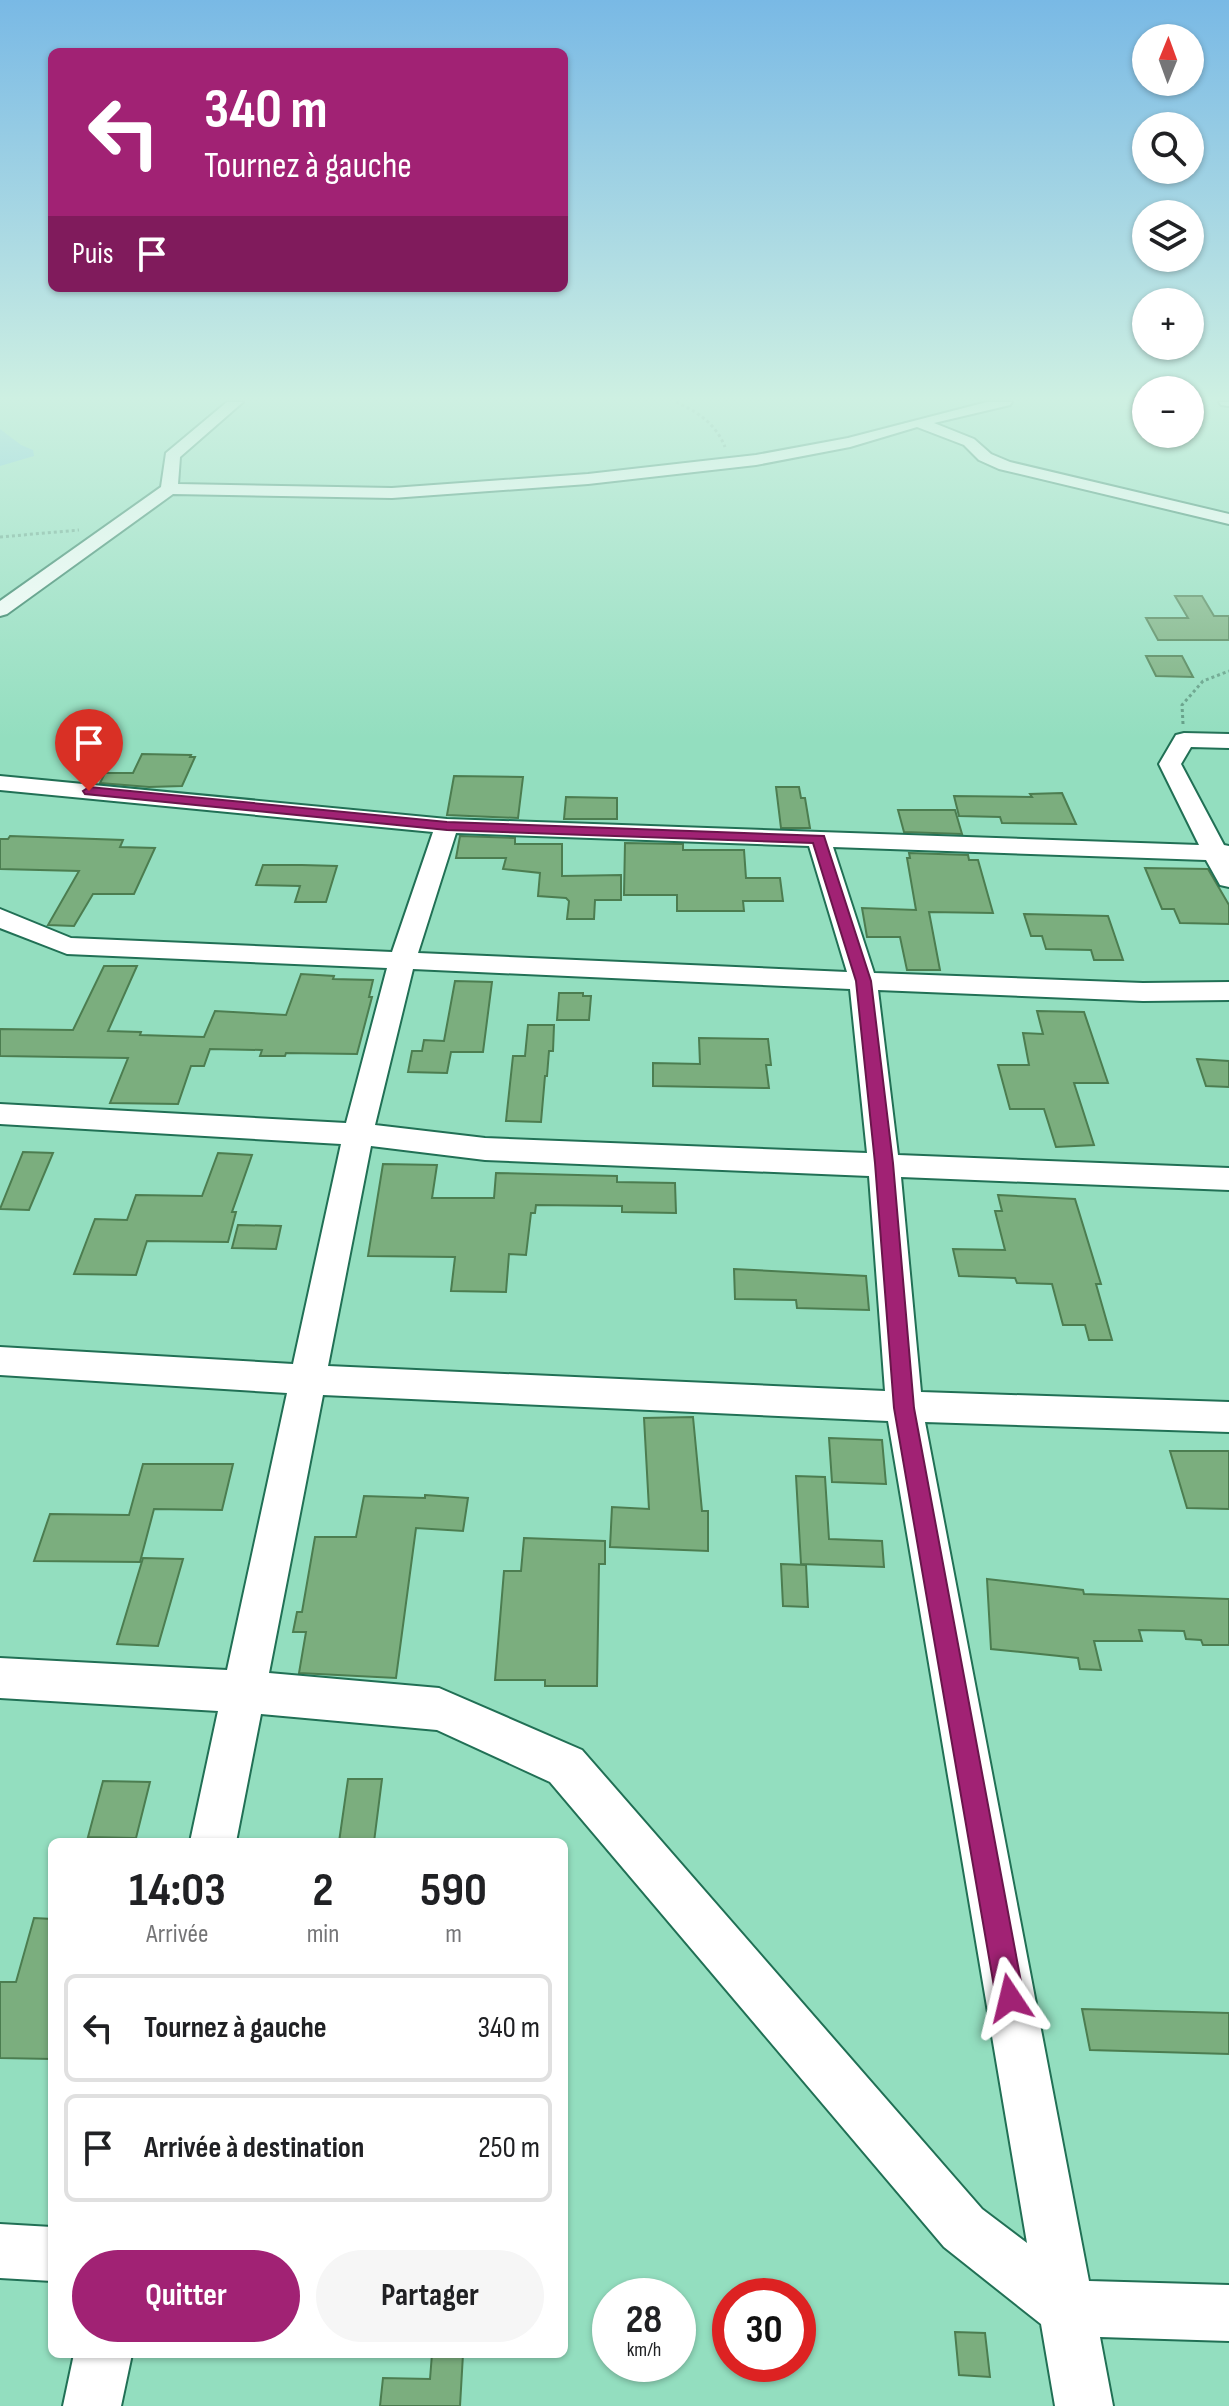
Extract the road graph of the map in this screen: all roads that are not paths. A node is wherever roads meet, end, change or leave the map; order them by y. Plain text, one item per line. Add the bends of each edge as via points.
1 (133, 514) edge
2 (1209, 514) edge
3 (1229, 519) edge
4 (0, 610) edge
5 (1229, 741) edge
6 (0, 783) edge
7 (447, 826) junction
8 (819, 839) junction
9 (1223, 853) edge
10 (1229, 880) edge
11 (0, 917) edge
12 (402, 961) junction
13 (863, 981) junction
14 (1229, 991) edge
15 (0, 1114) edge
16 (358, 1134) junction
17 (884, 1163) junction
18 (1229, 1179) edge
19 (0, 1361) edge
20 (307, 1382) junction
21 (904, 1408) junction
22 (1229, 1417) edge
23 (0, 1678) edge
24 (245, 1692) junction
25 (214, 1838) edge
26 (0, 2251) edge
27 (48, 2254) edge
28 (1066, 2308) junction
29 (1229, 2313) edge
30 (102, 2358) edge
31 (92, 2406) edge
32 (1084, 2406) edge

1 - 4 street
2 - 3 street
5 - 9 street via 1184,740 1170,764
6 - 7 street
7 - 8 street
7 - 12 street
8 - 9 street
8 - 13 street
9 - 10 street
11 - 12 street via 67,946
12 - 13 street
12 - 16 street
13 - 14 street
13 - 17 street
15 - 16 street
16 - 17 street via 485,1149
16 - 20 street
17 - 18 street
17 - 21 street
19 - 20 street
20 - 21 street
20 - 24 street
21 - 22 street
21 - 28 street
23 - 24 street
24 - 25 street
24 - 28 street via 439,1709 566,1766 963,2228
26 - 27 street
28 - 29 street
28 - 32 street
30 - 31 street

